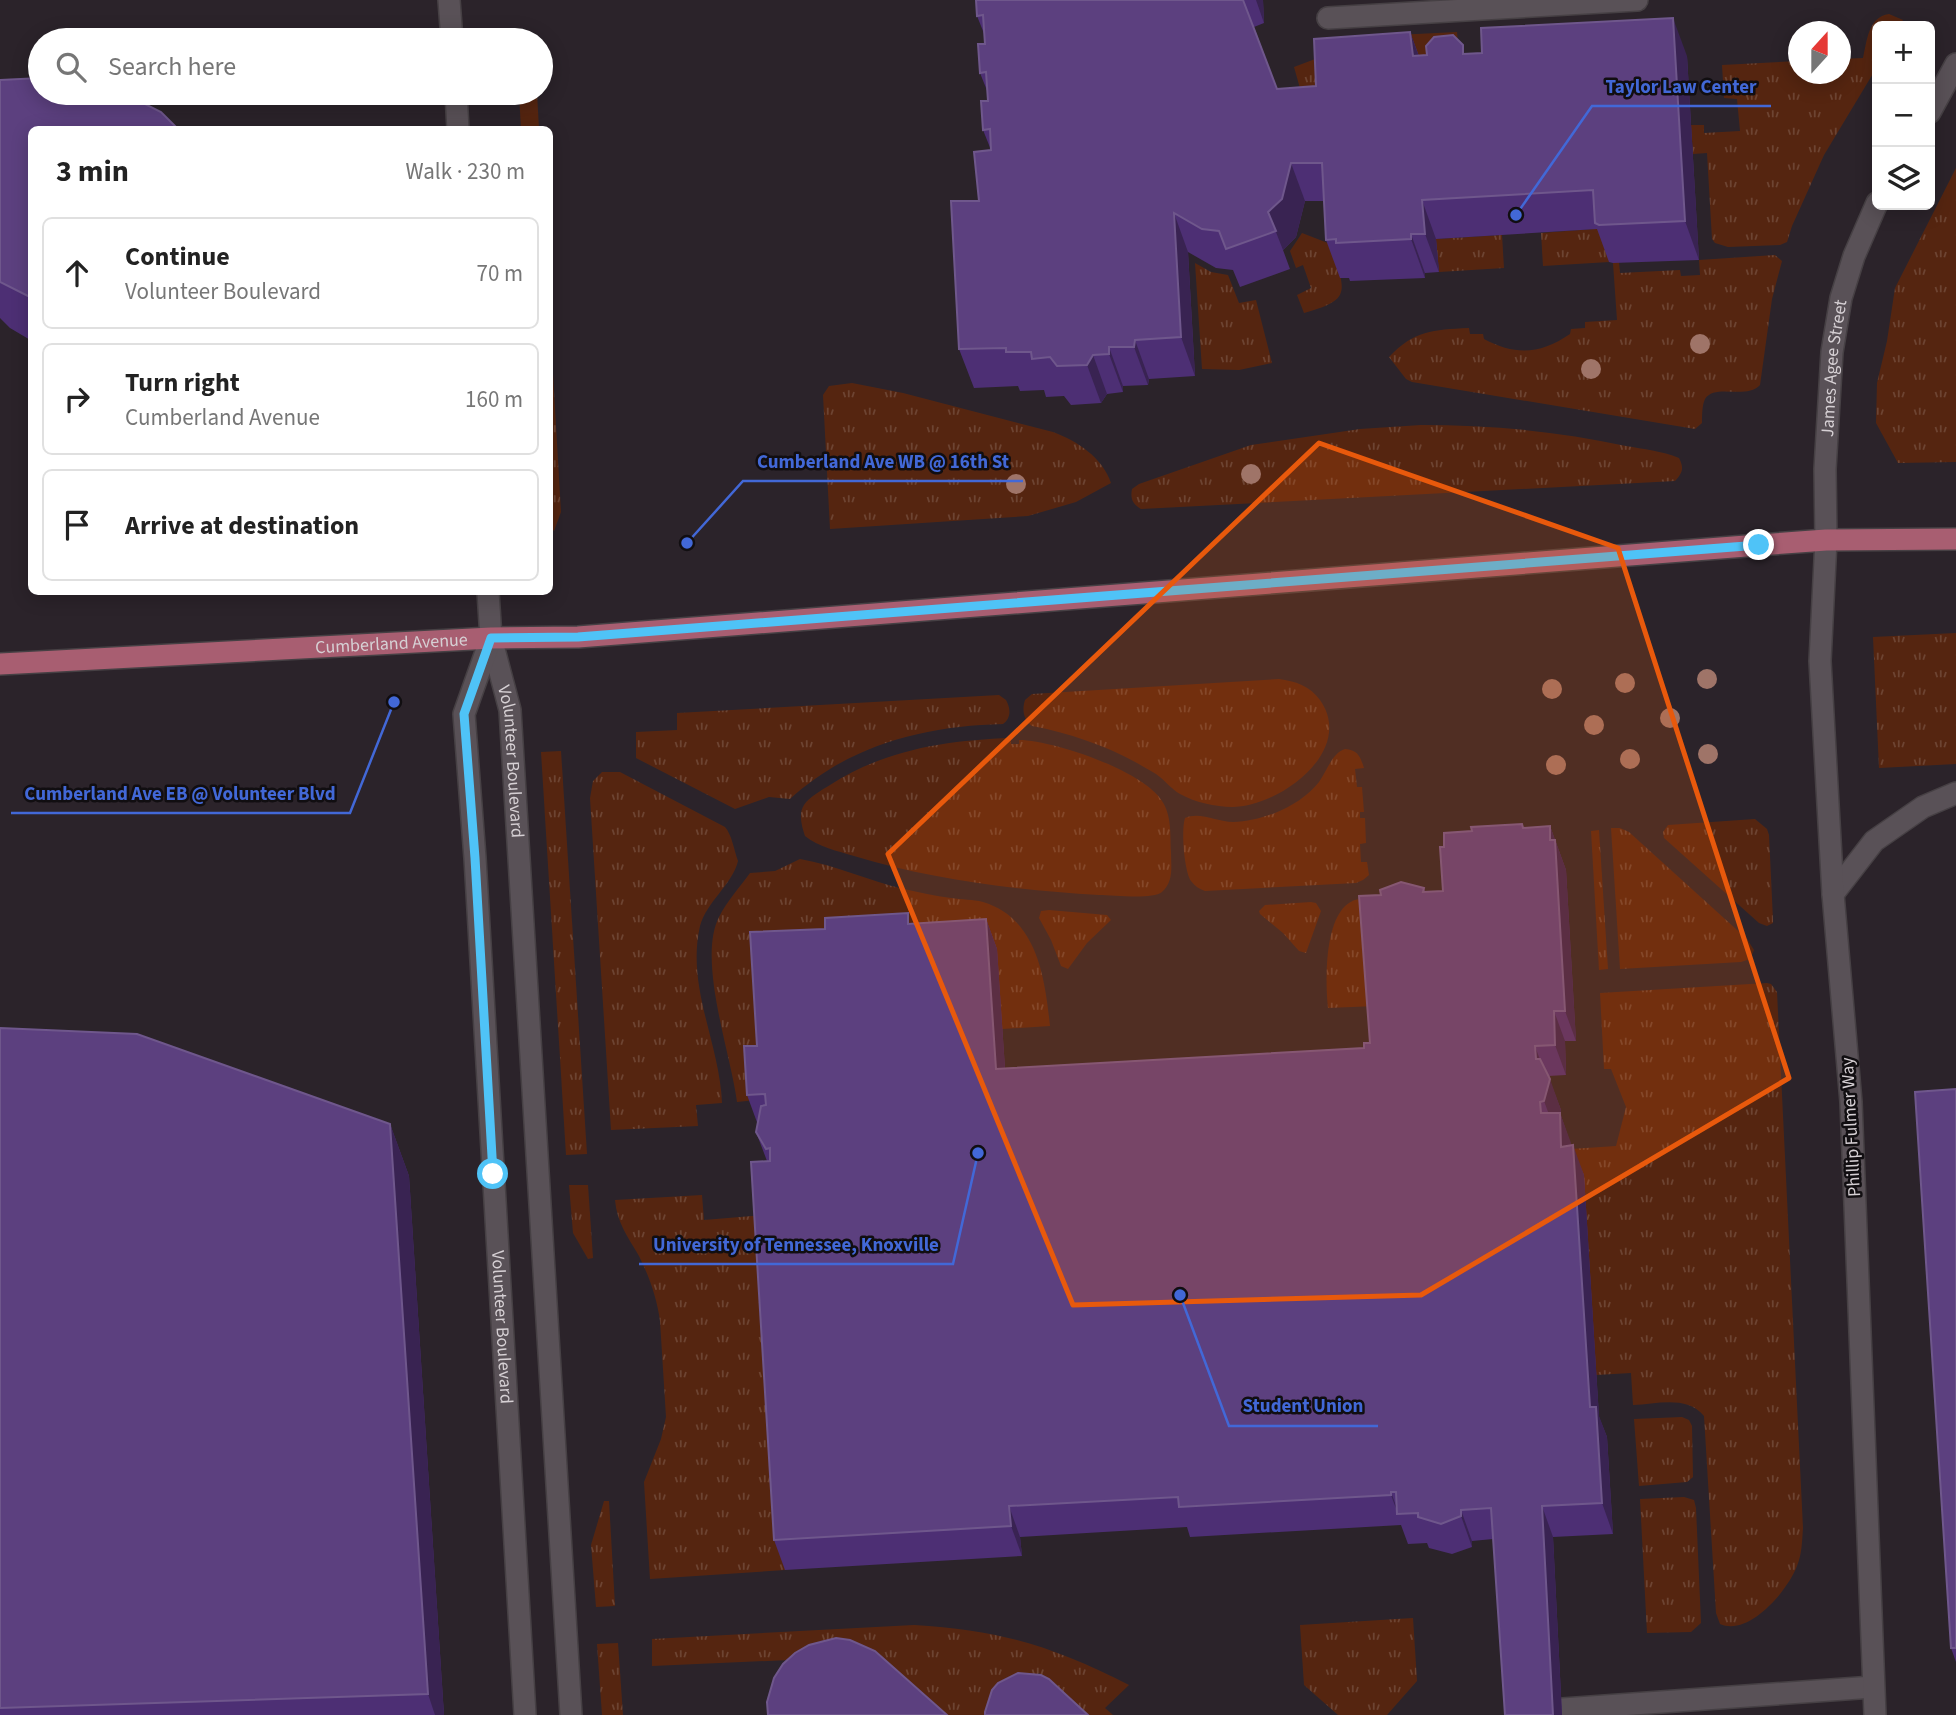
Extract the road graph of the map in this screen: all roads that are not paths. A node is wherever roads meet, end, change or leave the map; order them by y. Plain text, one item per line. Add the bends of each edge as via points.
1 (449, 0) edge
2 (1637, 0) edge
3 (1328, 18) dead end
4 (451, 28) edge
5 (1956, 64) edge
6 (1935, 103) edge
7 (457, 105) edge
8 (458, 126) edge
9 (1874, 210) edge
10 (1956, 538) edge
11 (1826, 540) junction
12 (488, 595) edge
13 (491, 638) junction
14 (0, 664) edge
15 (1956, 793) edge
16 (1833, 894) junction
17 (1873, 1688) junction
18 (1563, 1709) dead end
19 (525, 1715) edge
20 (571, 1715) edge
21 (1875, 1715) edge

1 - 4 street
2 - 3 street
5 - 6 street
7 - 8 street
9 - 11 street, James Agee Street via 1841,299 1832,352
10 - 11 main road, Cumberland Avenue
11 - 13 main road, Cumberland Avenue via 578,637
11 - 16 street, Phillip Fulmer Way via 1820,661
12 - 13 street
13 - 14 main road, Cumberland Avenue
13 - 19 street, Volunteer Boulevard via 464,714
13 - 20 street, Volunteer Boulevard via 509,710
15 - 16 street via 1923,807 1874,841
16 - 17 street, Phillip Fulmer Way via 1851,1102
17 - 18 street
17 - 21 street, Phillip Fulmer Way

